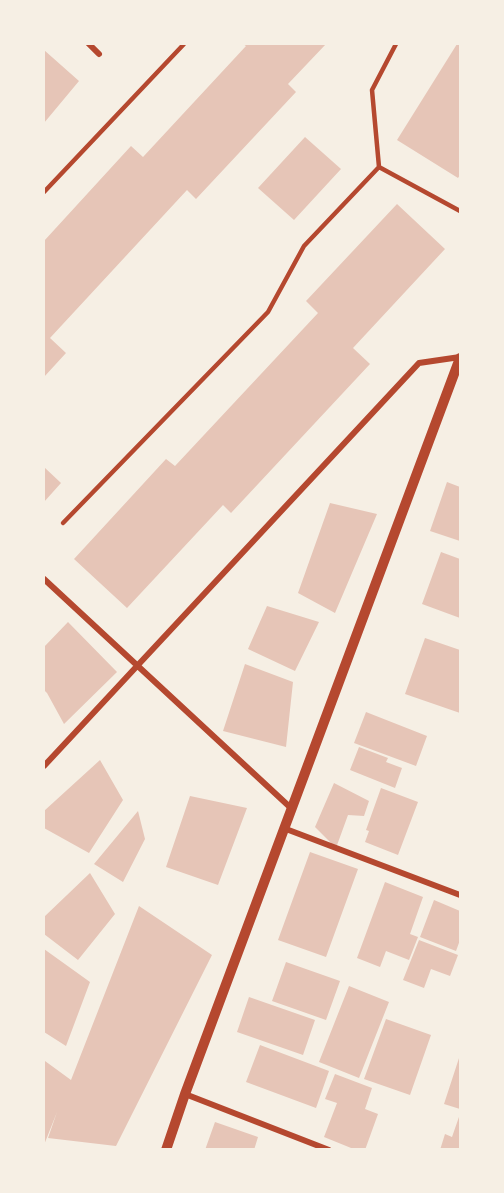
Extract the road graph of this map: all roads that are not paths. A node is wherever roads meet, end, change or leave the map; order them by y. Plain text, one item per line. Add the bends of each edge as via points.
1 (89, 44) edge
2 (184, 44) edge
3 (396, 44) edge
4 (99, 54) dead end
5 (380, 167) junction
6 (44, 192) edge
7 (460, 211) edge
8 (460, 358) edge
9 (63, 523) dead end
10 (44, 579) edge
11 (136, 666) junction
12 (44, 766) edge
13 (292, 810) junction
14 (286, 829) junction
15 (460, 895) edge
16 (185, 1094) junction
17 (166, 1149) edge
18 (329, 1149) edge

1 - 4 street
2 - 6 lane
3 - 5 lane via 372,90
5 - 7 lane
5 - 9 lane via 304,246 268,312
8 - 11 street via 419,363
8 - 13 street
10 - 11 street
11 - 12 street
11 - 13 street
13 - 14 street
14 - 15 street
14 - 16 street
16 - 17 street
16 - 18 street

